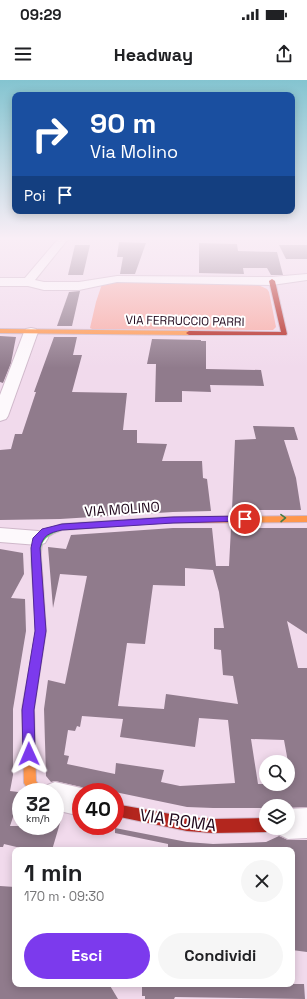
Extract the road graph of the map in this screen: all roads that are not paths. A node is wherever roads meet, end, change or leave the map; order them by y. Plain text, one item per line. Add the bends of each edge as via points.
1 (272, 281) edge
2 (0, 282) edge
3 (28, 282) joint
4 (107, 282) edge
5 (0, 331) edge
6 (31, 332) junction
7 (0, 416) edge
8 (307, 519) edge
9 (0, 535) edge
10 (38, 538) junction
11 (30, 783) edge
12 (124, 812) edge
13 (307, 823) edge
14 (295, 824) edge
15 (259, 825) edge

1 - 6 street, VIA FERRUCCIO PARRI via 284,334
2 - 3 street
3 - 4 street via 44,286 79,286
5 - 6 street
6 - 7 street
10 -> 8 street, VIA MOLINO via 45,531 62,527 173,520
9 - 10 street
10 - 11 street via 35,548 41,631 28,710
12 - 15 street, VIA ROMA via 187,824
13 - 14 street

